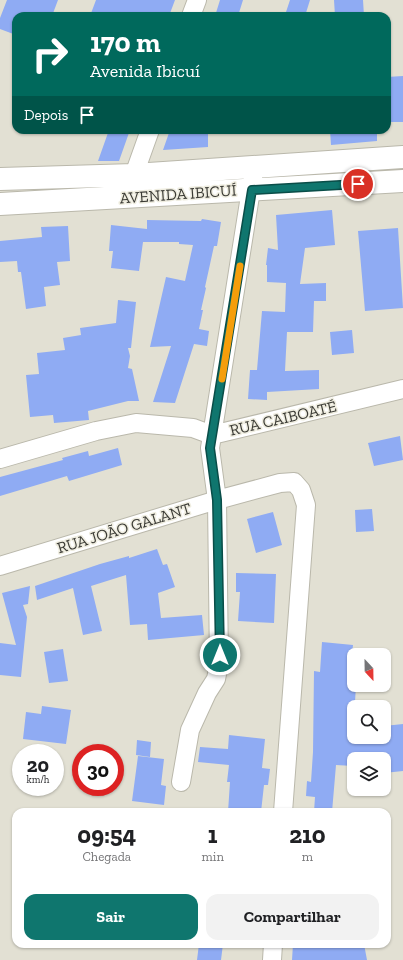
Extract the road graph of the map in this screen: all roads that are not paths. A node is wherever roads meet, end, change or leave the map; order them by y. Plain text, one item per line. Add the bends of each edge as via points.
1 (197, 0) edge
2 (192, 12) edge
3 (149, 134) edge
4 (403, 157) edge
5 (255, 167) junction
6 (134, 175) junction
7 (0, 179) edge
8 (403, 181) edge
9 (252, 190) junction
10 (126, 198) junction
11 (0, 204) edge
12 (403, 389) edge
13 (212, 435) junction
14 (0, 458) edge
15 (217, 500) junction
16 (0, 566) edge
17 (181, 782) dead end
18 (283, 808) edge
19 (273, 948) edge
20 (272, 960) edge

1 - 2 street
3 - 6 street
4 - 5 main road, AVENIDA IBICUÍ
5 - 6 main road, AVENIDA IBICUÍ
5 - 9 street
6 - 7 main road, AVENIDA IBICUÍ
6 - 10 street
8 - 9 main road, AVENIDA IBICUÍ
9 - 10 main road, AVENIDA IBICUÍ
9 - 13 street
10 - 11 main road, AVENIDA IBICUÍ
12 - 13 street, RUA CAIBOATÉ
13 - 14 street, RUA CAIBOATÉ via 193,428 136,423 96,431
13 - 15 street via 210,448
15 - 16 street, RUA JOÃO GALANT
15 - 17 street via 219,664 216,679 190,730
15 - 18 street, RUA JOÃO GALANT via 280,483 294,482 301,490 306,505
19 - 20 street

